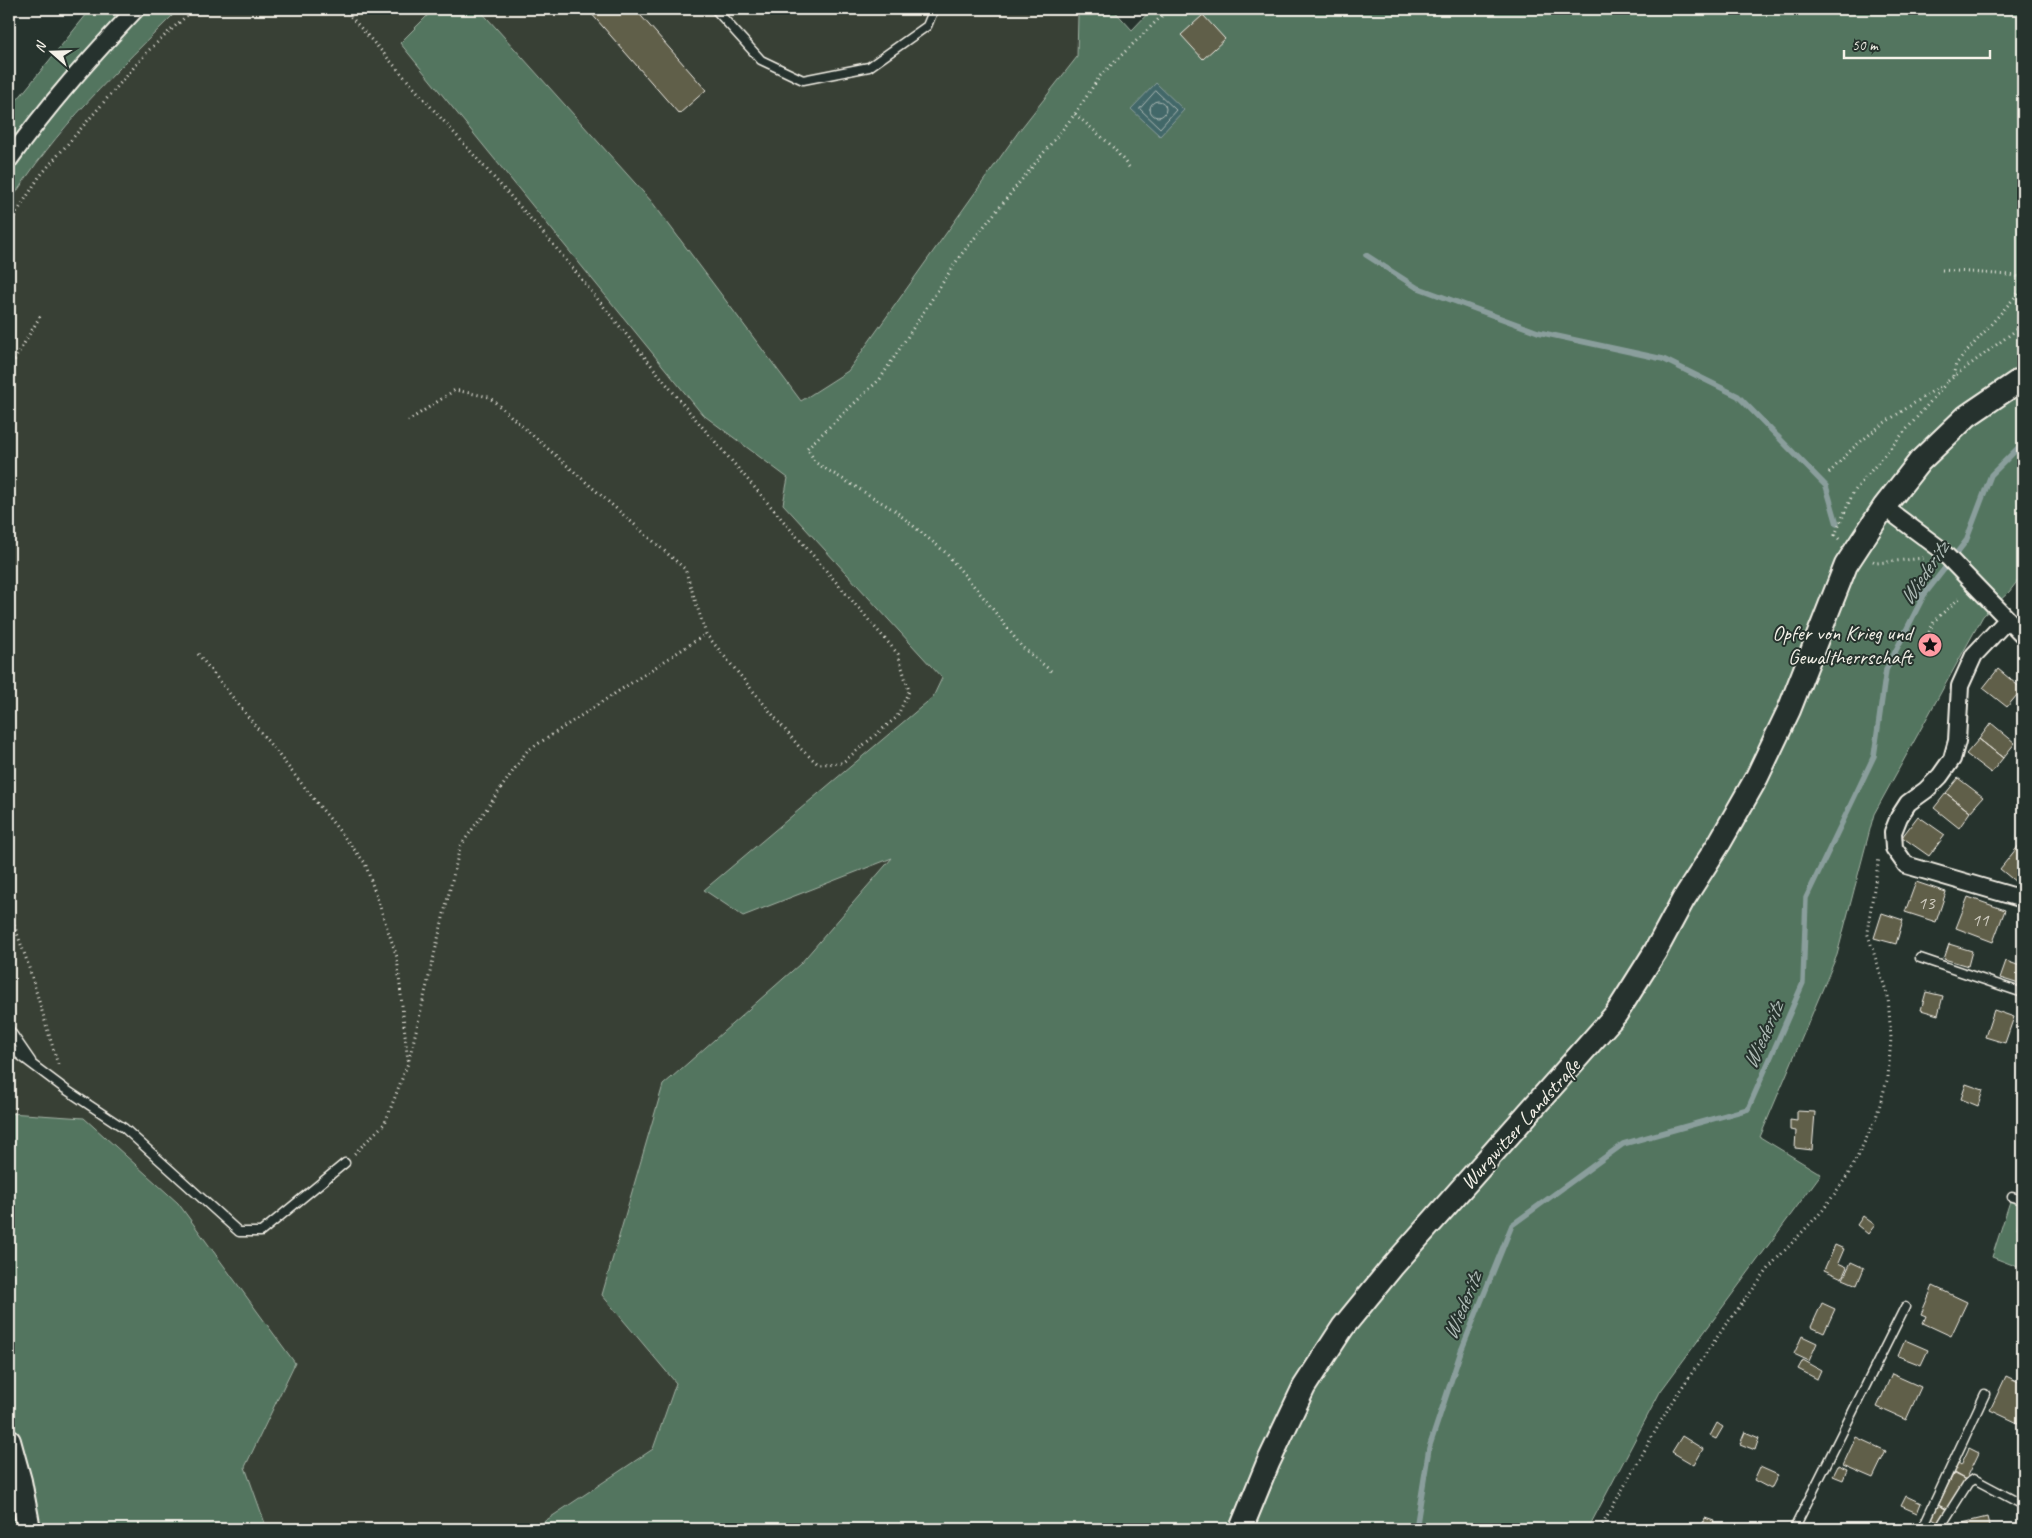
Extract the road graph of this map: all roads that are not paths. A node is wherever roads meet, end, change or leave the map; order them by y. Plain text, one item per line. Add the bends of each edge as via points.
1 (136, 9) edge
2 (715, 9) edge
3 (934, 9) edge
4 (9, 160) edge
5 (2023, 378) edge
6 (1884, 507) junction
7 (2007, 620) junction
8 (2023, 635) edge
9 (2023, 899) edge
10 (1920, 958) dead end
11 (2023, 992) edge
12 (9, 1029) edge
13 (9, 1047) edge
14 (34, 1065) junction
15 (345, 1163) road end
16 (2012, 1197) dead end
17 (2023, 1200) edge
18 (1905, 1307) dead end
19 (1985, 1394) dead end
20 (9, 1441) edge
21 (2023, 1505) edge
22 (29, 1529) edge
23 (1241, 1529) edge
24 (1794, 1529) edge
25 (1922, 1529) edge
26 (1939, 1529) edge

1 - 4 street via 93,54
2 - 3 lane via 760,60 803,80 869,67 927,26
5 - 6 main road, Wurgwitzer Landstraße via 1967,416 1920,461
6 - 7 street via 1934,553 1966,575
6 - 23 main road, Wurgwitzer Landstraße via 1846,565 1789,710 1757,777 1616,1014 1392,1267 1343,1327 1304,1387
7 - 8 street
7 - 9 street via 1974,655 1960,686 1957,741 1952,759 1940,776 1908,803 1894,832 1894,848 1906,865
10 - 11 lane
12 - 14 lane
13 - 14 lane
14 - 15 lane via 124,1128 239,1232 261,1232
16 - 17 lane
18 - 24 lane
19 - 25 lane
20 - 22 main road
21 - 26 lane via 1974,1479 1968,1483

